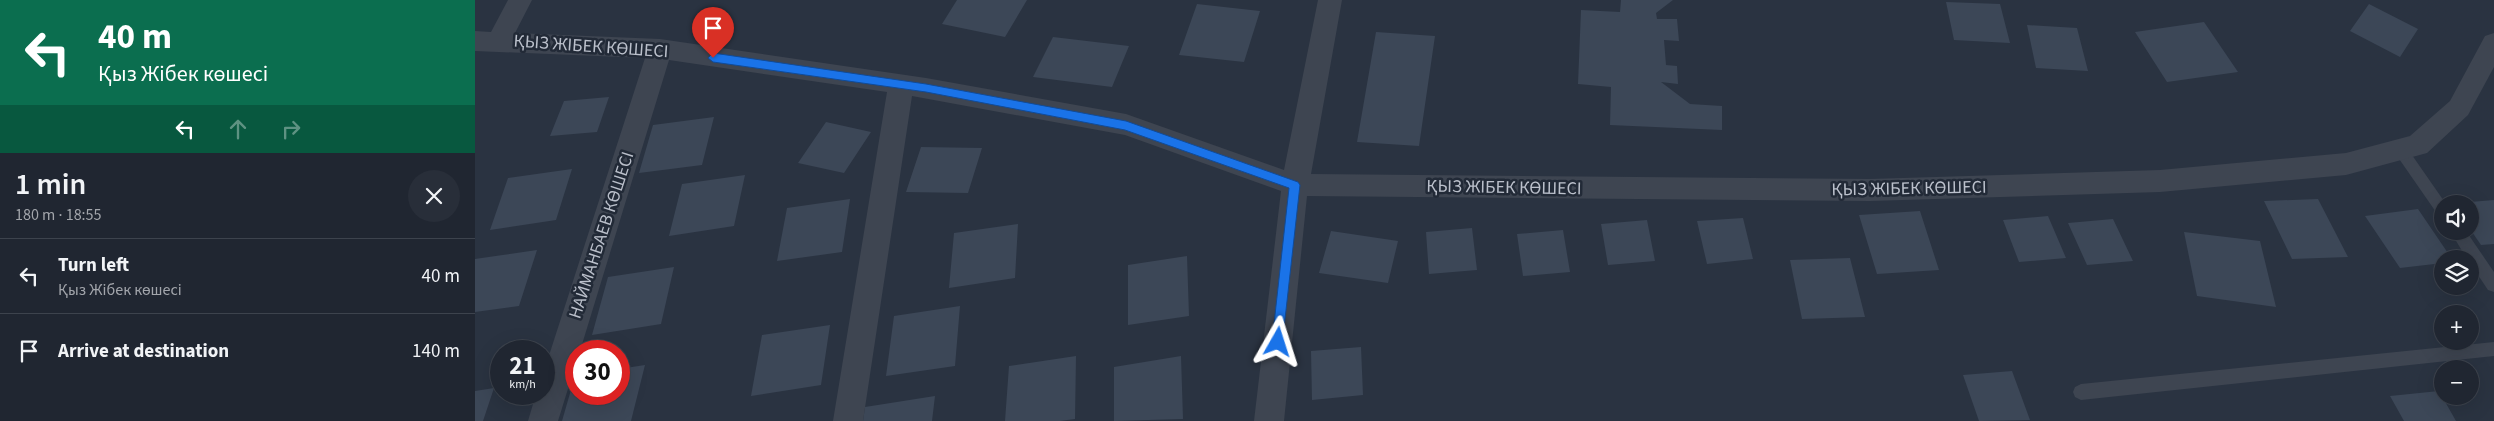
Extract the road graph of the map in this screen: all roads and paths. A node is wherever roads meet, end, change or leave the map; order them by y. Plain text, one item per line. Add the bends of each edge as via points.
1 (520, 0) edge
2 (1330, 0) edge
3 (487, 40) edge
4 (2494, 43) edge
5 (660, 49) junction
6 (901, 85) junction
7 (2400, 150) junction
8 (1295, 185) junction
9 (2434, 198) edge
10 (2463, 240) edge
11 (2494, 285) edge
12 (2494, 349) edge
13 (2081, 392) dead end
14 (543, 421) edge
15 (848, 421) edge
16 (1269, 421) edge

1 - 3 street
2 - 8 street
3 - 5 street, ҚЫЗ ЖІБЕК КӨШЕСІ
4 - 7 street, ҚЫЗ ЖІБЕК КӨШЕСІ via 2459,108 2418,145
5 - 6 street, ҚЫЗ ЖІБЕК КӨШЕСІ
5 - 14 street, НАЙМАНБАЕВ КӨШЕСІ
6 - 8 street, ҚЫЗ ЖІБЕК КӨШЕСІ via 1126,125
6 - 15 street
7 - 8 street, ҚЫЗ ЖІБЕК КӨШЕСІ via 2346,164 2149,182 1870,190
7 - 9 lane
8 - 16 street
10 - 11 lane
12 - 13 lane

